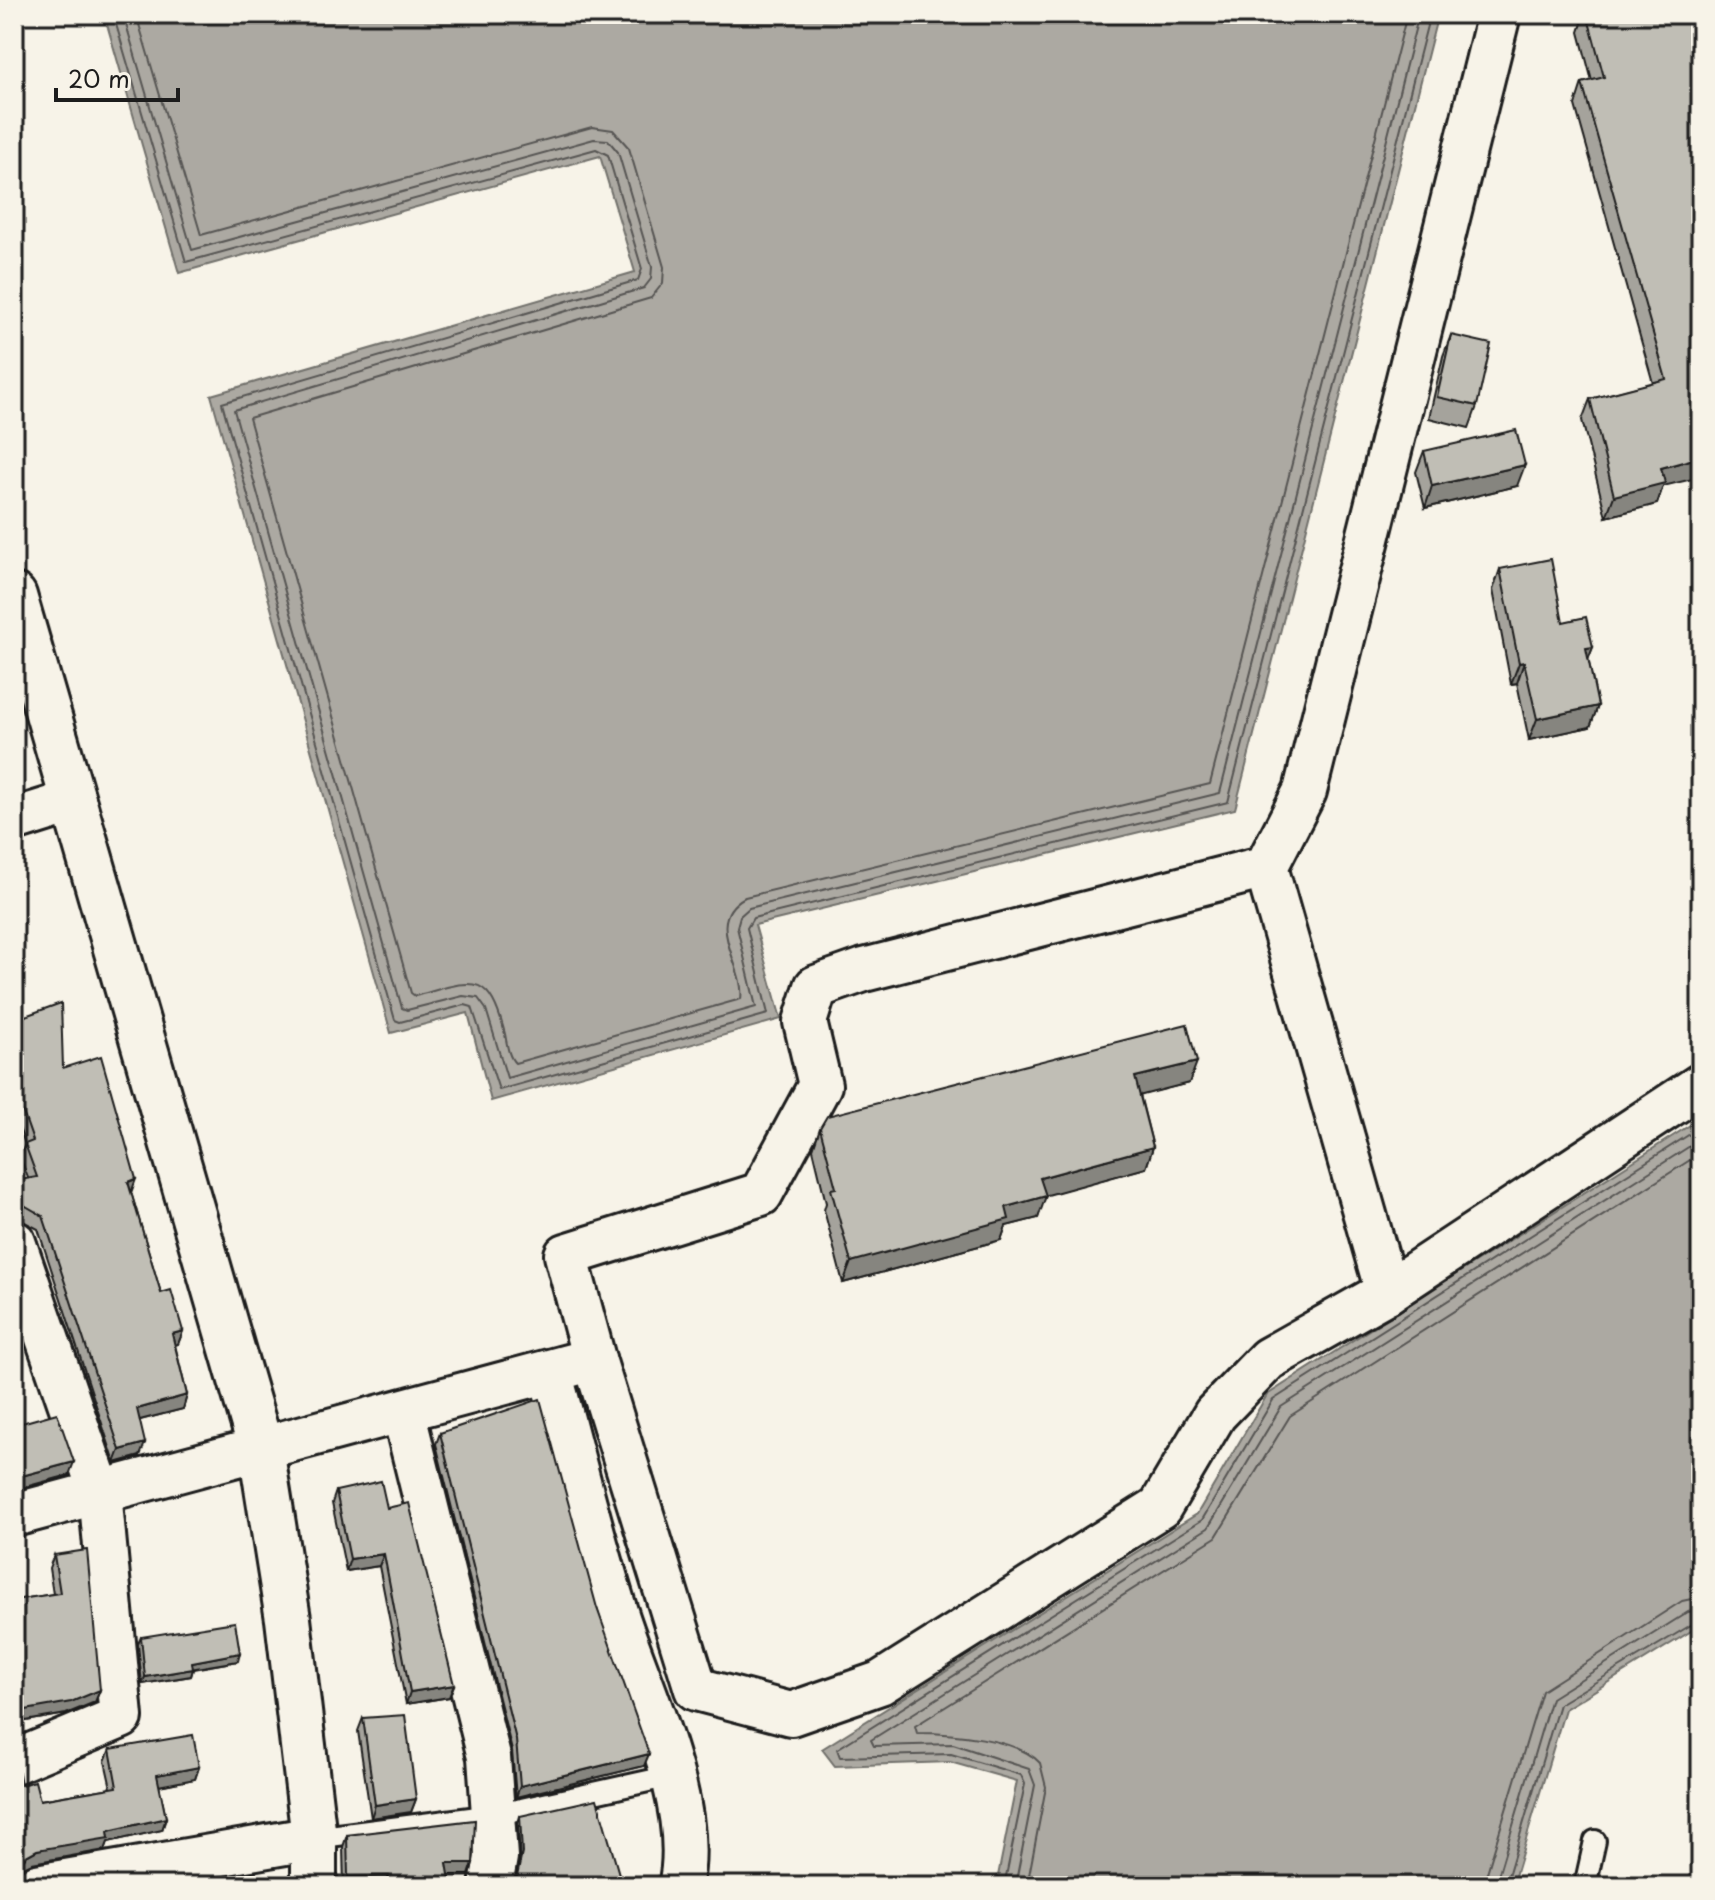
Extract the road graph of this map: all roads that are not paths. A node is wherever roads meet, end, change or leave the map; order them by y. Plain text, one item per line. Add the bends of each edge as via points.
1 (1499, 14) edge
2 (14, 596) edge
3 (71, 802) junction
4 (14, 820) edge
5 (1266, 867) junction
6 (1701, 1085) edge
7 (15, 1249) edge
8 (1387, 1292) junction
9 (594, 1359) junction
10 (550, 1372) junction
11 (403, 1411) junction
12 (261, 1449) junction
13 (100, 1492) junction
14 (14, 1515) edge
15 (14, 1762) edge
16 (671, 1776) junction
17 (494, 1815) junction
18 (314, 1838) junction
19 (1595, 1841) dead end
20 (37, 1886) edge
21 (314, 1886) edge
22 (491, 1886) edge
23 (680, 1886) edge
24 (1585, 1886) edge

1 - 5 street via 1305,791
2 - 3 street
3 - 4 street
3 - 12 street
5 - 8 street
5 - 9 street via 864,970 816,987 805,1022 820,1085 761,1194 566,1255
6 - 8 street
7 - 13 street
8 - 9 street via 1268,1359 1215,1414 1160,1507 880,1683 791,1714 696,1689
9 - 10 street
10 - 11 street
10 - 16 street via 616,1611
11 - 12 street
11 - 17 street via 489,1757
12 - 13 street
12 - 18 street
13 - 14 street
13 - 15 street via 121,1717
16 - 17 lane
16 - 23 street via 683,1813
17 - 18 lane
17 - 22 street
18 - 20 street
18 - 21 street
19 - 24 lane

